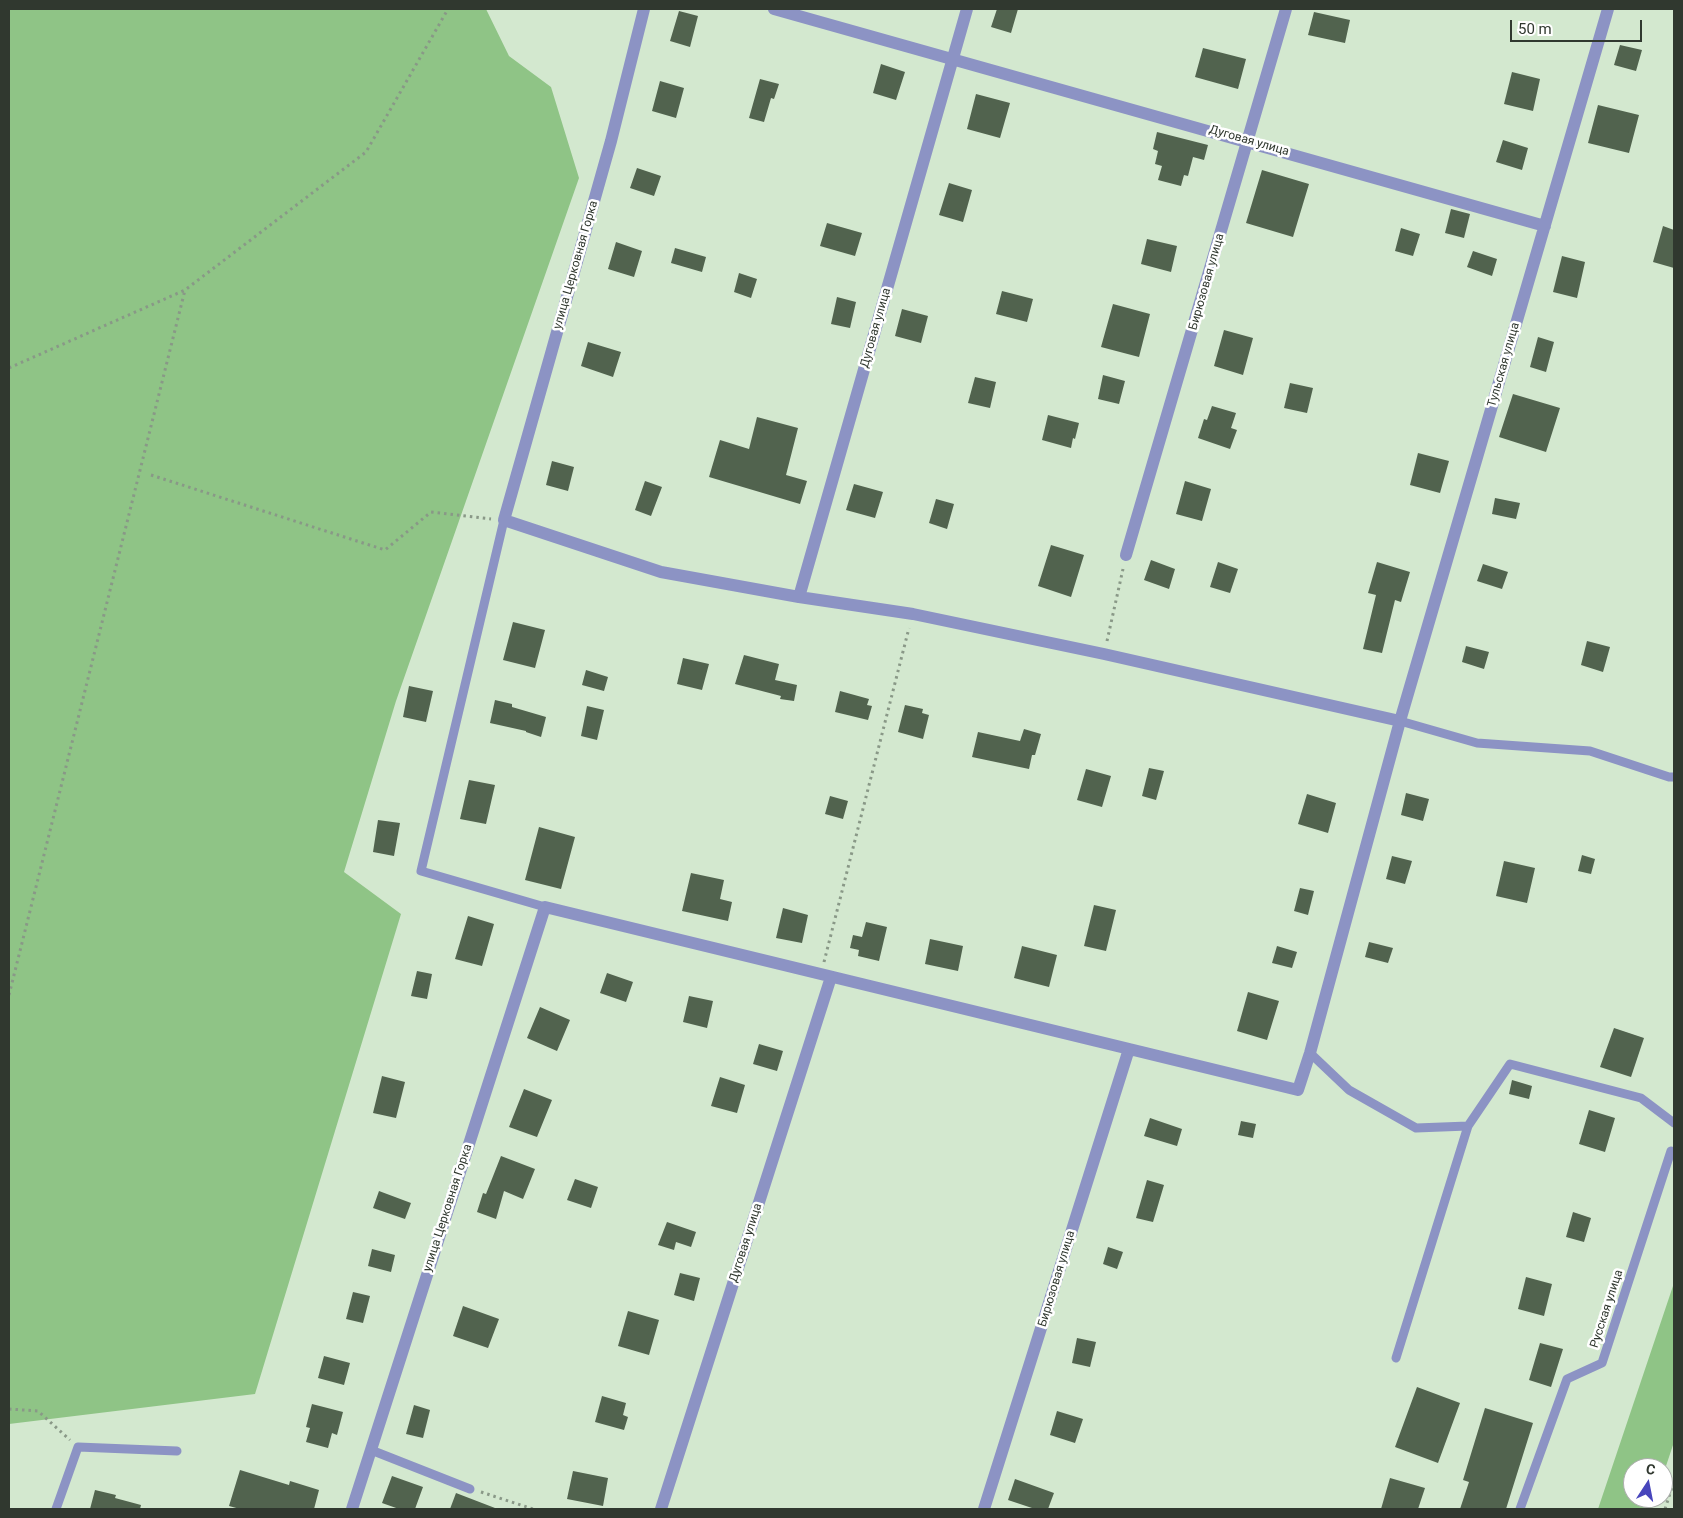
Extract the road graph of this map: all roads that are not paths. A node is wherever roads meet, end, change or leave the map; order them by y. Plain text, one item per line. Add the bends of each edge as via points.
1 (644, 9) edge
2 (774, 9) edge
3 (966, 9) edge
4 (1286, 9) edge
5 (1608, 9) edge
6 (952, 58) junction
7 (1248, 141) junction
8 (1545, 226) junction
9 (504, 520) junction
10 (1126, 555) road end
11 (798, 597) junction
12 (1400, 721) junction
13 (1674, 777) edge
14 (545, 907) junction
15 (826, 976) junction
16 (1129, 1049) junction
17 (1310, 1053) junction
18 (1674, 1123) edge
19 (1468, 1126) junction
20 (1673, 1152) edge
21 (1396, 1358) dead end
22 (371, 1450) junction
23 (177, 1451) dead end
24 (470, 1489) road end
25 (56, 1509) edge
26 (352, 1509) edge
27 (661, 1509) edge
28 (984, 1509) edge
29 (1520, 1509) edge

1 - 9 street, улица Церковная Горка via 611,141
2 - 6 street, Дуговая улица
3 - 6 street, Дуговая улица
4 - 7 street, Бирюзовая улица
5 - 8 street, Тульская улица
6 - 7 street, Дуговая улица
6 - 11 street, Дуговая улица
7 - 8 street, Дуговая улица
7 - 10 street, Бирюзовая улица
8 - 12 street, Тульская улица
9 - 11 street via 661,572
9 - 14 lane via 421,871
11 - 12 street via 913,614
12 - 13 lane via 1477,744 1590,751
12 - 17 street, Тульская улица
14 - 15 street
14 - 22 street, улица Церковная Горка
15 - 16 street
15 - 27 street, Дуговая улица
16 - 17 street, Тульская улица via 1298,1090
16 - 28 street, Бирюзовая улица
17 - 19 lane via 1349,1090 1416,1128
18 - 19 lane via 1641,1098 1510,1064
19 - 21 lane
20 - 29 lane, Русская улица via 1602,1363 1567,1379
22 - 24 lane
22 - 26 street, улица Церковная Горка
23 - 25 lane via 78,1447

